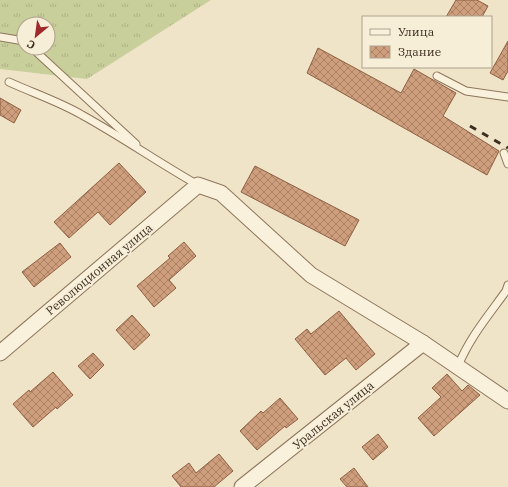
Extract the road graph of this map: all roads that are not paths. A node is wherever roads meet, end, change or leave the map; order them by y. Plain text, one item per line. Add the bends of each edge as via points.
1 (0, 37) edge
2 (16, 40) edge
3 (41, 56) edge
4 (437, 76) dead end
5 (9, 82) dead end
6 (508, 97) edge
7 (147, 153) junction
8 (504, 153) dead end
9 (508, 164) edge
10 (198, 185) junction
11 (508, 285) edge
12 (423, 343) junction
13 (0, 353) edge
14 (458, 366) junction
15 (508, 401) edge
16 (242, 487) edge

1 - 2 lane
3 - 7 lane
4 - 6 lane via 466,91
5 - 7 lane via 80,114
7 - 10 lane
8 - 9 lane
10 - 12 street via 221,193 311,275
10 - 13 street, Революционная улица
11 - 14 lane via 473,334
12 - 14 street
12 - 16 street, Уральская улица
14 - 15 street

